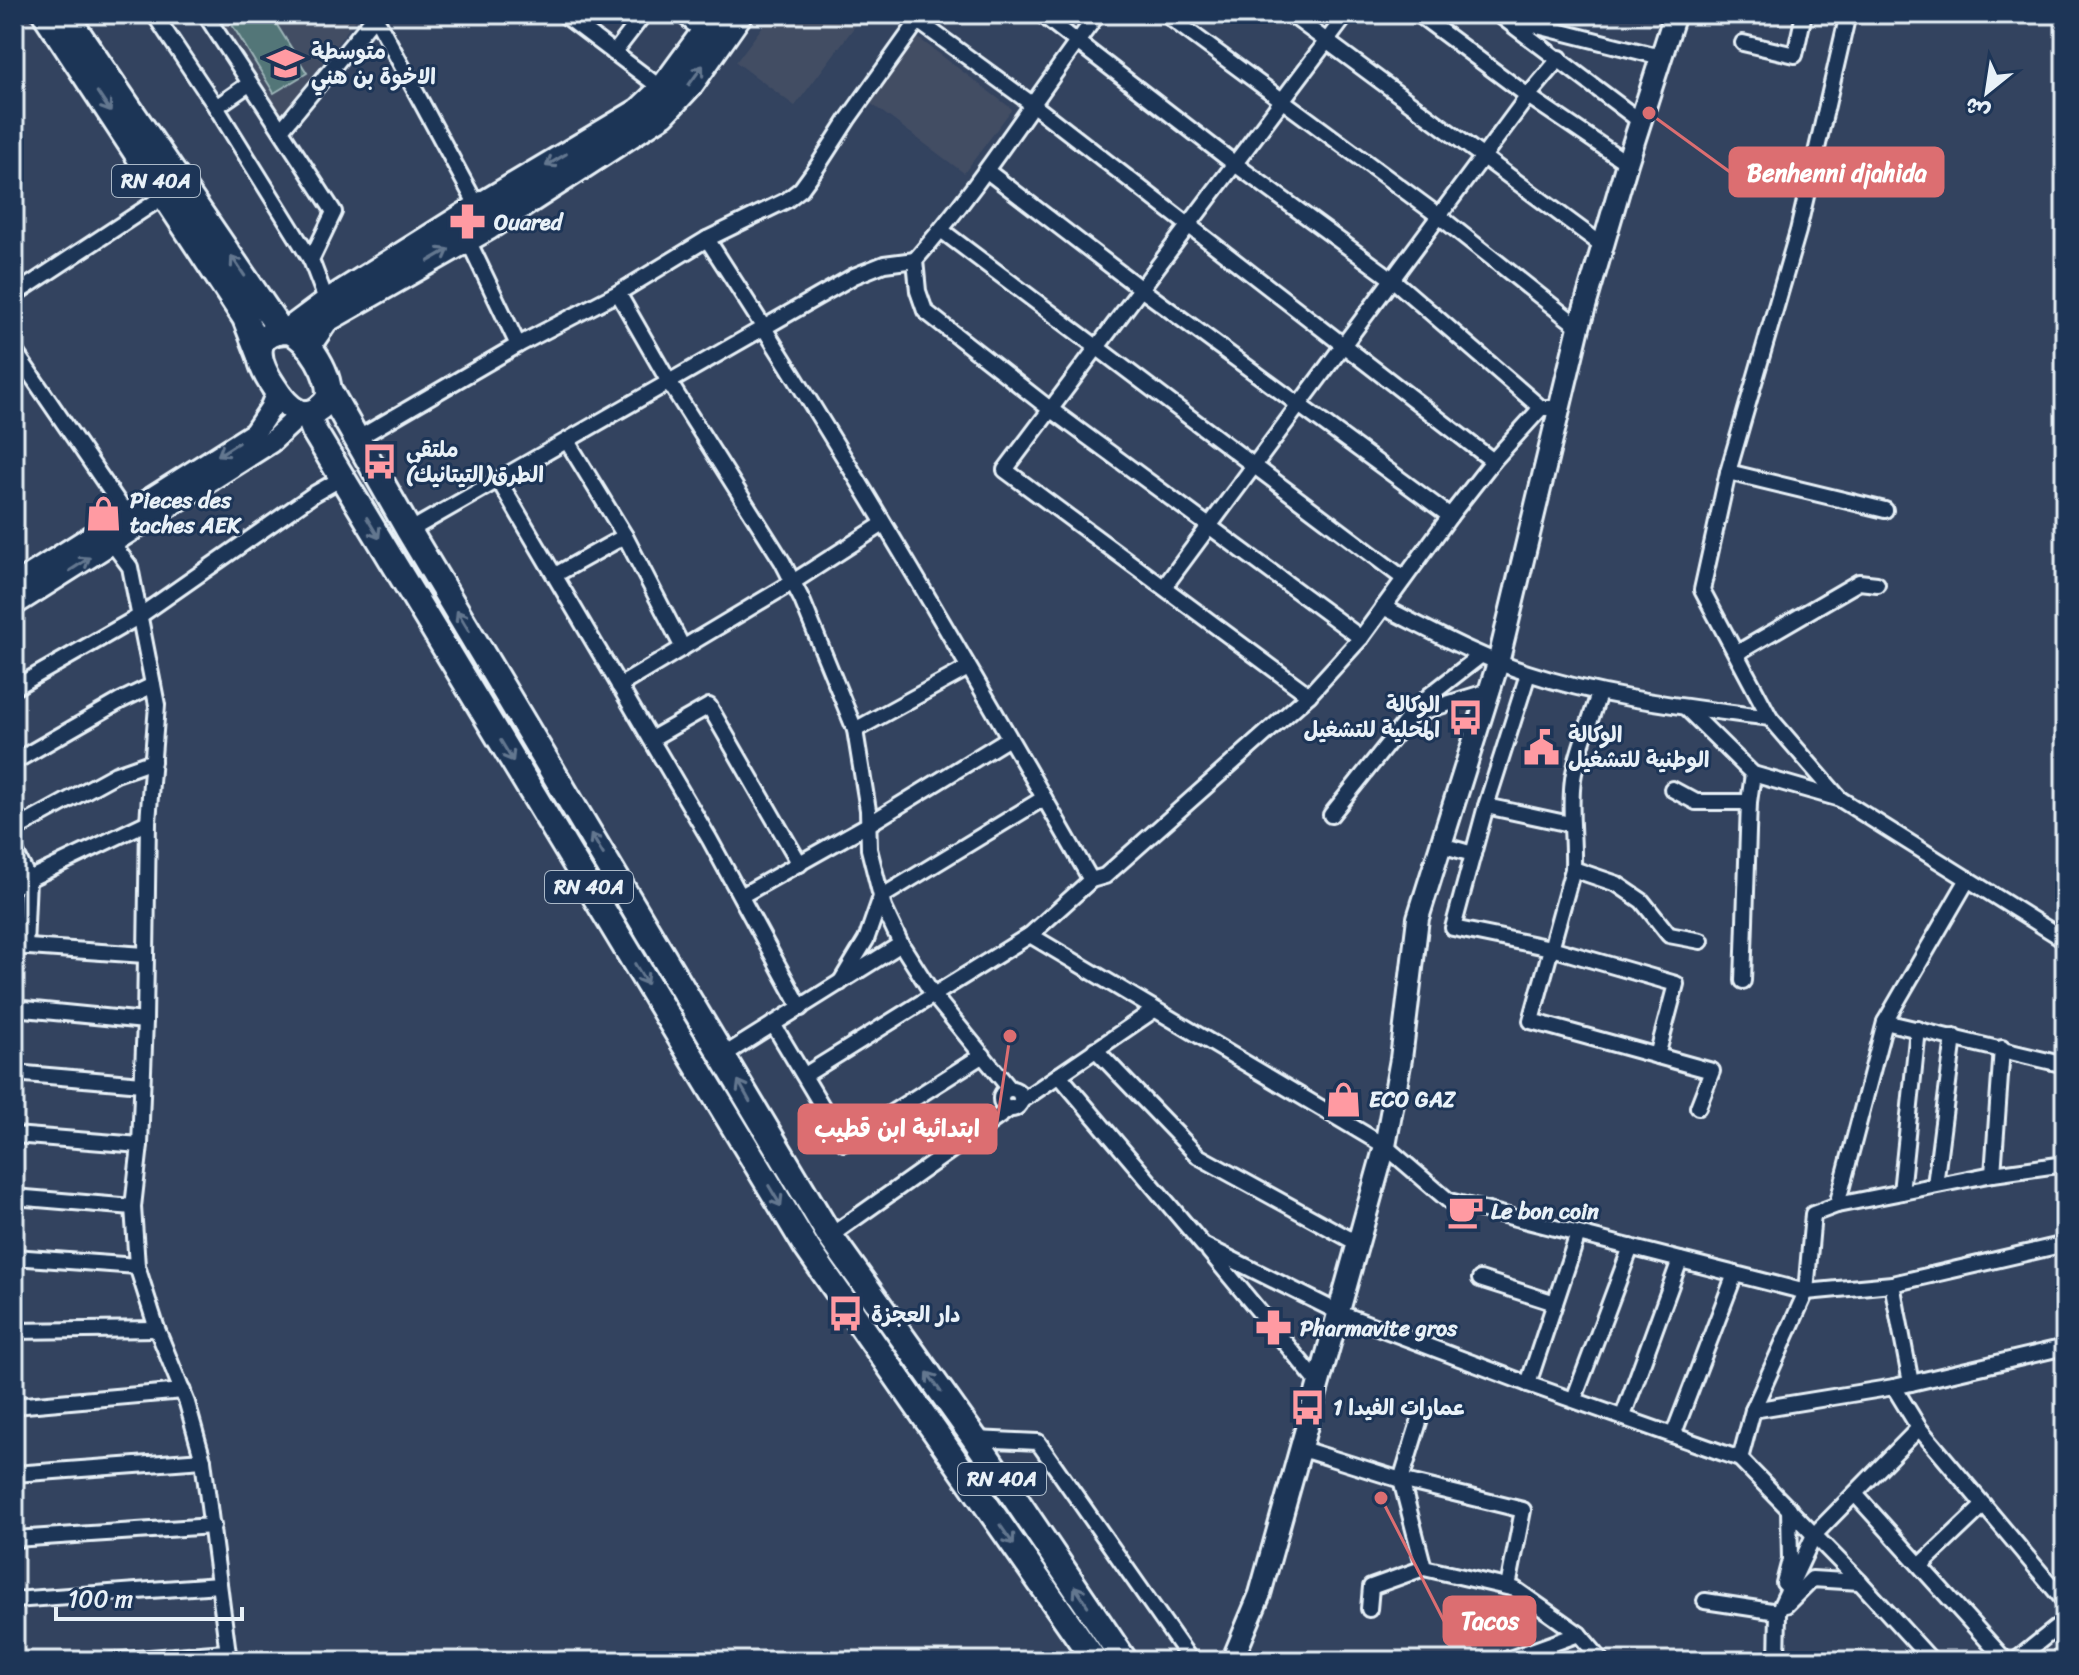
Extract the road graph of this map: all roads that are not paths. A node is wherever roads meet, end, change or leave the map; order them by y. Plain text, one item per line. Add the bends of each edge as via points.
1 (45, 14) edge
2 (65, 14) edge
3 (154, 14) edge
4 (205, 14) edge
5 (563, 14) edge
6 (644, 14) edge
7 (681, 14) edge
8 (740, 14) edge
9 (1041, 14) edge
10 (1098, 14) edge
11 (1165, 14) edge
12 (1290, 14) edge
13 (1347, 14) edge
14 (1418, 14) edge
15 (1675, 14) edge
16 (1804, 14) edge
17 (1848, 14) edge
18 (921, 18) edge
19 (710, 23) edge
20 (1327, 40) junction
21 (1077, 42) junction
22 (1743, 43) dead end
23 (614, 53) junction
24 (1661, 57) junction
25 (1560, 58) junction
26 (249, 84) junction
27 (662, 89) junction
28 (1528, 96) junction
29 (1281, 102) junction
30 (1032, 104) junction
31 (216, 107) junction
32 (1640, 121) junction
33 (281, 130) junction
34 (1482, 158) junction
35 (1627, 163) junction
36 (1235, 164) junction
37 (987, 171) junction
38 (166, 195) junction
39 (1439, 216) junction
40 (478, 224) junction
41 (1188, 226) junction
42 (941, 230) junction
43 (707, 239) junction
44 (1602, 245) junction
45 (311, 260) junction
46 (915, 260) junction
47 (1392, 279) junction
48 (1141, 289) junction
49 (618, 293) junction
50 (14, 295) edge
51 (327, 302) junction
52 (764, 327) junction
53 (1579, 327) junction
54 (284, 331) junction
55 (518, 345) junction
56 (308, 346) junction
57 (1343, 346) junction
58 (1096, 348) junction
59 (14, 350) edge
60 (259, 354) junction
61 (669, 382) junction
62 (277, 392) junction
63 (330, 392) junction
64 (1299, 406) junction
65 (1551, 408) junction
66 (1050, 409) junction
67 (304, 413) junction
68 (355, 440) junction
69 (567, 441) junction
70 (1493, 461) junction
71 (1255, 465) junction
72 (1728, 472) junction
73 (342, 478) junction
74 (499, 481) junction
75 (1885, 510) dead end
76 (1450, 516) junction
77 (131, 520) junction
78 (883, 524) junction
79 (1209, 526) junction
80 (409, 531) junction
81 (625, 536) junction
82 (112, 543) junction
83 (555, 575) junction
84 (1403, 578) junction
85 (793, 582) junction
86 (1877, 584) dead end
87 (1164, 587) junction
88 (15, 598) edge
89 (1383, 607) junction
90 (138, 617) junction
91 (1361, 638) junction
92 (683, 648) junction
93 (1737, 653) junction
94 (1489, 659) junction
95 (968, 668) junction
96 (1528, 674) junction
97 (153, 685) junction
98 (619, 686) junction
99 (14, 688) edge
100 (1489, 691) junction
101 (1599, 693) junction
102 (1309, 695) junction
103 (1685, 707) junction
104 (1410, 716) junction
105 (1770, 718) junction
106 (855, 730) junction
107 (1009, 738) junction
108 (651, 739) junction
109 (153, 761) junction
110 (14, 762) edge
111 (1753, 774) junction
112 (1672, 789) dead end
113 (1044, 798) junction
114 (1840, 799) junction
115 (1749, 802) junction
116 (1486, 806) junction
117 (1331, 815) dead end
118 (148, 822) junction
119 (869, 824) junction
120 (1570, 824) junction
121 (14, 830) edge
122 (1441, 845) junction
123 (14, 849) edge
124 (1473, 854) junction
125 (800, 864) junction
126 (1573, 869) junction
127 (28, 878) junction
128 (1968, 879) junction
129 (1091, 880) junction
130 (14, 886) edge
131 (741, 896) junction
132 (881, 897) junction
133 (1030, 935) junction
134 (2065, 940) edge
135 (1701, 941) dead end
136 (901, 944) junction
137 (20, 946) edge
138 (1551, 948) junction
139 (145, 955) junction
140 (1743, 981) dead end
141 (840, 983) junction
142 (934, 996) junction
143 (14, 1008) edge
144 (801, 1008) junction
145 (1154, 1010) junction
146 (145, 1021) junction
147 (1885, 1022) junction
148 (773, 1024) junction
149 (1918, 1029) junction
150 (1954, 1037) junction
151 (2002, 1048) junction
152 (1095, 1049) junction
153 (724, 1055) junction
154 (983, 1055) junction
155 (1657, 1056) junction
156 (2065, 1065) edge
157 (14, 1073) edge
158 (805, 1075) junction
159 (1059, 1075) junction
160 (142, 1084) junction
161 (1016, 1105) junction
162 (1698, 1107) dead end
163 (14, 1135) edge
164 (140, 1145) junction
165 (1385, 1146) junction
166 (2065, 1164) edge
167 (1993, 1174) junction
168 (1935, 1185) junction
169 (1901, 1192) junction
170 (14, 1197) edge
171 (1837, 1205) junction
172 (133, 1207) junction
173 (1578, 1234) junction
174 (830, 1236) junction
175 (1357, 1243) junction
176 (2065, 1244) edge
177 (1203, 1245) junction
178 (1631, 1247) junction
179 (14, 1257) edge
180 (1680, 1260) junction
181 (137, 1266) junction
182 (1735, 1274) junction
183 (1480, 1279) dead end
184 (1892, 1284) junction
185 (1806, 1292) junction
186 (1555, 1303) junction
187 (1340, 1313) junction
188 (157, 1329) junction
189 (14, 1331) edge
190 (2065, 1347) edge
191 (1911, 1383) junction
192 (1528, 1384) junction
193 (1320, 1385) junction
194 (1894, 1387) junction
195 (183, 1391) junction
196 (1574, 1399) junction
197 (14, 1406) edge
198 (1753, 1410) junction
199 (1422, 1412) dead end
200 (1623, 1416) junction
201 (1919, 1428) junction
202 (1674, 1433) junction
203 (975, 1439) junction
204 (1302, 1449) junction
205 (1740, 1459) junction
206 (203, 1460) junction
207 (14, 1474) edge
208 (1401, 1480) junction
209 (1855, 1494) junction
210 (1984, 1505) junction
211 (1789, 1508) junction
212 (213, 1526) junction
213 (1814, 1535) junction
214 (14, 1539) edge
215 (1921, 1565) junction
216 (1424, 1568) junction
217 (1860, 1582) junction
218 (219, 1585) junction
219 (1508, 1587) junction
220 (14, 1600) edge
221 (1705, 1601) dead end
222 (2065, 1602) edge
223 (1369, 1609) dead end
224 (1778, 1612) junction
225 (2065, 1621) edge
226 (1579, 1634) junction
227 (228, 1657) edge
228 (111, 1661) edge
229 (1095, 1661) edge
230 (1125, 1661) edge
231 (1191, 1661) edge
232 (1232, 1661) edge
233 (1504, 1661) edge
234 (1602, 1661) edge
235 (1777, 1661) edge
236 (1932, 1661) edge
237 (2006, 1661) edge
238 (2015, 1661) edge

1 -> 38 main road, RN 40A
54 -> 2 main road, RN 40A
3 - 31 street
4 - 26 street
5 - 23 street
6 - 23 street
7 - 19 street
40 -> 8 main road via 663,114
9 - 21 street
10 - 21 street
11 - 29 street
12 - 20 street
13 - 20 street
14 - 28 street
15 - 24 main road
16 - 22 street via 1795,55
17 - 72 street via 1798,231
18 - 30 street
18 - 43 street via 801,189 774,208
19 - 27 main road
20 - 29 street
20 - 34 street
21 - 30 street
21 - 36 street
23 - 27 street
24 - 25 street via 1502,17
24 - 32 main road
25 - 28 street
25 - 32 street
26 - 31 street
26 - 33 street
27 -> 40 main road via 639,111
28 - 34 street
28 - 35 street
29 - 36 street
29 - 39 street
30 - 37 street
30 - 41 street
31 - 45 street
32 - 35 main road
33 - 40 street via 375,16
33 - 45 street via 334,212
34 - 39 street
34 - 44 street
35 - 44 main road
36 - 41 street
36 - 47 street
37 - 42 street
37 - 48 street
38 - 50 street
38 - 60 main road, RN 40A via 245,318
39 - 47 street
39 - 53 street
40 - 51 main road
40 - 55 street
56 -> 40 main road via 326,320
41 - 48 street
41 - 57 street
42 - 46 street
42 - 58 street
43 - 49 street
43 - 52 street
44 - 53 main road
45 - 51 street
46 - 52 street via 854,276
46 - 66 street via 925,311
47 - 57 street
47 - 65 street
48 - 58 street
48 - 64 street
49 - 55 street
49 - 61 street
51 - 54 main road
52 - 61 street
52 - 78 street
53 - 65 main road
54 - 56 main road via 300,336
54 - 60 main road via 266,338
55 - 68 street
56 - 63 main road via 329,379
57 - 64 street
57 - 70 street
58 - 66 street
58 - 71 street
59 - 77 street
60 - 62 main road via 261,368
61 - 69 street
61 - 85 street
62 - 67 main road via 287,406
62 -> 77 main road via 254,433
63 - 67 main road via 322,407
63 - 68 main road, RN 40A
64 - 71 street
64 - 76 street
65 - 70 street
65 - 94 main road
66 - 79 street
66 - 87 street via 1005,470
67 - 73 main road, RN 40A
67 - 77 main road via 271,442
68 - 80 main road, RN 40A
69 - 74 street
69 - 81 street
70 - 76 street
71 - 79 street
71 - 84 street
72 - 75 street
72 - 93 street via 1702,590
73 - 90 street
73 -> 229 main road, RN 40A via 807,1248
74 - 80 street
74 - 83 street
76 - 84 street
77 - 82 main road
77 - 88 main road
78 - 85 street
78 - 95 street
79 - 87 street
79 - 91 street
153 -> 80 main road, RN 40A
81 - 83 street
81 - 92 street
88 -> 82 main road
82 - 90 street via 130,567
83 - 98 street
84 - 89 street
85 - 92 street
85 - 106 street
86 - 93 street via 1859,582
87 - 102 street
89 - 91 street
89 - 94 street
90 - 97 street
90 - 99 street
91 - 102 street
92 - 98 street
93 - 105 street
94 - 96 street
94 - 100 main road
94 - 104 street via 1430,695
95 - 106 street
95 - 107 street
96 - 101 street
96 - 116 street
97 - 109 street
97 - 110 street
98 - 108 street
100 - 104 street
100 - 122 main road
101 - 103 street
101 - 120 street via 1573,777
102 - 129 street via 1105,876
103 - 105 street
103 - 111 street
104 - 117 street
105 - 114 street
106 - 119 street
107 - 113 street
107 - 119 street
108 - 125 street via 709,706
108 - 131 street
109 - 118 street
109 - 121 street via 116,774
111 - 114 street
111 - 115 street
112 - 115 street via 1696,802
113 - 129 street
113 - 132 street
114 - 128 street
115 - 140 street
116 - 120 street
116 - 124 street
118 - 127 street
118 - 139 street
119 - 125 street
119 - 132 street via 869,849
120 - 126 street
122 - 124 street
122 - 165 main road via 1418,918
123 - 127 street
124 - 138 street via 1453,928
125 - 131 street
126 - 135 street via 1617,884 1642,901 1669,935
126 - 138 street
127 - 130 street
127 - 137 street
128 - 134 street
128 - 147 street
129 - 133 street
131 - 144 street
132 - 136 street
132 - 141 street via 866,940
133 - 142 street
133 - 145 street
136 - 141 street
136 - 142 street
137 - 139 street
138 - 155 street via 1676,984
138 - 155 street via 1531,1021
139 - 146 street
141 - 144 street
142 - 154 street
142 - 158 street
143 - 146 street
144 - 148 street
145 - 152 street
145 - 165 street
146 - 160 street
147 - 149 street
147 - 171 street
148 - 153 street
148 - 158 street
149 - 150 street
149 - 169 street
150 - 151 street
150 - 168 street
151 - 156 street
151 - 167 street
152 - 159 street
152 - 175 street via 1198,1156
174 -> 153 main road, RN 40A
154 - 158 street via 844,1143
154 - 161 street via 1018,1092
155 - 162 street via 1712,1071
157 - 160 street
159 - 161 street
159 - 177 street
160 - 164 street
161 - 174 street
163 - 164 street
164 - 172 street
165 - 173 street via 1449,1201
165 - 175 main road
166 - 167 street
167 - 168 street
168 - 169 street
169 - 171 street
170 - 172 street
171 - 185 street via 1813,1214
172 - 181 street
173 - 178 street
173 - 186 street
203 -> 174 main road, RN 40A
175 - 187 main road
176 - 184 street
177 - 187 street
177 - 193 street
178 - 180 street
178 - 196 street
179 - 181 street
180 - 182 street
180 - 200 street
181 - 188 street
182 - 185 street
182 - 202 street
183 - 186 street
184 - 185 street
184 - 191 street
185 - 198 street
186 - 192 street
187 - 192 street
187 - 193 main road
188 - 189 street
188 - 195 street
190 - 191 street
191 - 194 street
192 - 196 street
193 - 204 main road
194 - 198 street
194 - 201 street
195 - 197 street
195 - 206 street
196 - 200 street
198 - 205 street
199 - 208 street
200 - 202 street
201 - 209 street
201 - 210 street
202 - 205 street
230 -> 203 main road, RN 40A
203 - 231 street via 1038,1442
204 - 208 street
204 - 232 main road via 1260,1594
205 - 211 street
206 - 207 street
206 - 212 street
208 - 216 street
208 - 219 street via 1523,1510
209 - 213 street
209 - 215 street
210 - 215 street
210 - 222 street
211 - 213 street
211 - 224 street via 1790,1560
212 - 214 street
212 - 218 street
213 - 217 street
213 - 224 street
215 - 237 street
216 - 219 street
216 - 223 street via 1371,1587
217 - 224 street via 1812,1579
217 - 236 street
218 - 220 street
218 - 227 street
219 - 226 street
221 - 224 street
224 - 235 street
225 - 238 street
226 - 233 street
226 - 234 street
227 - 228 street

